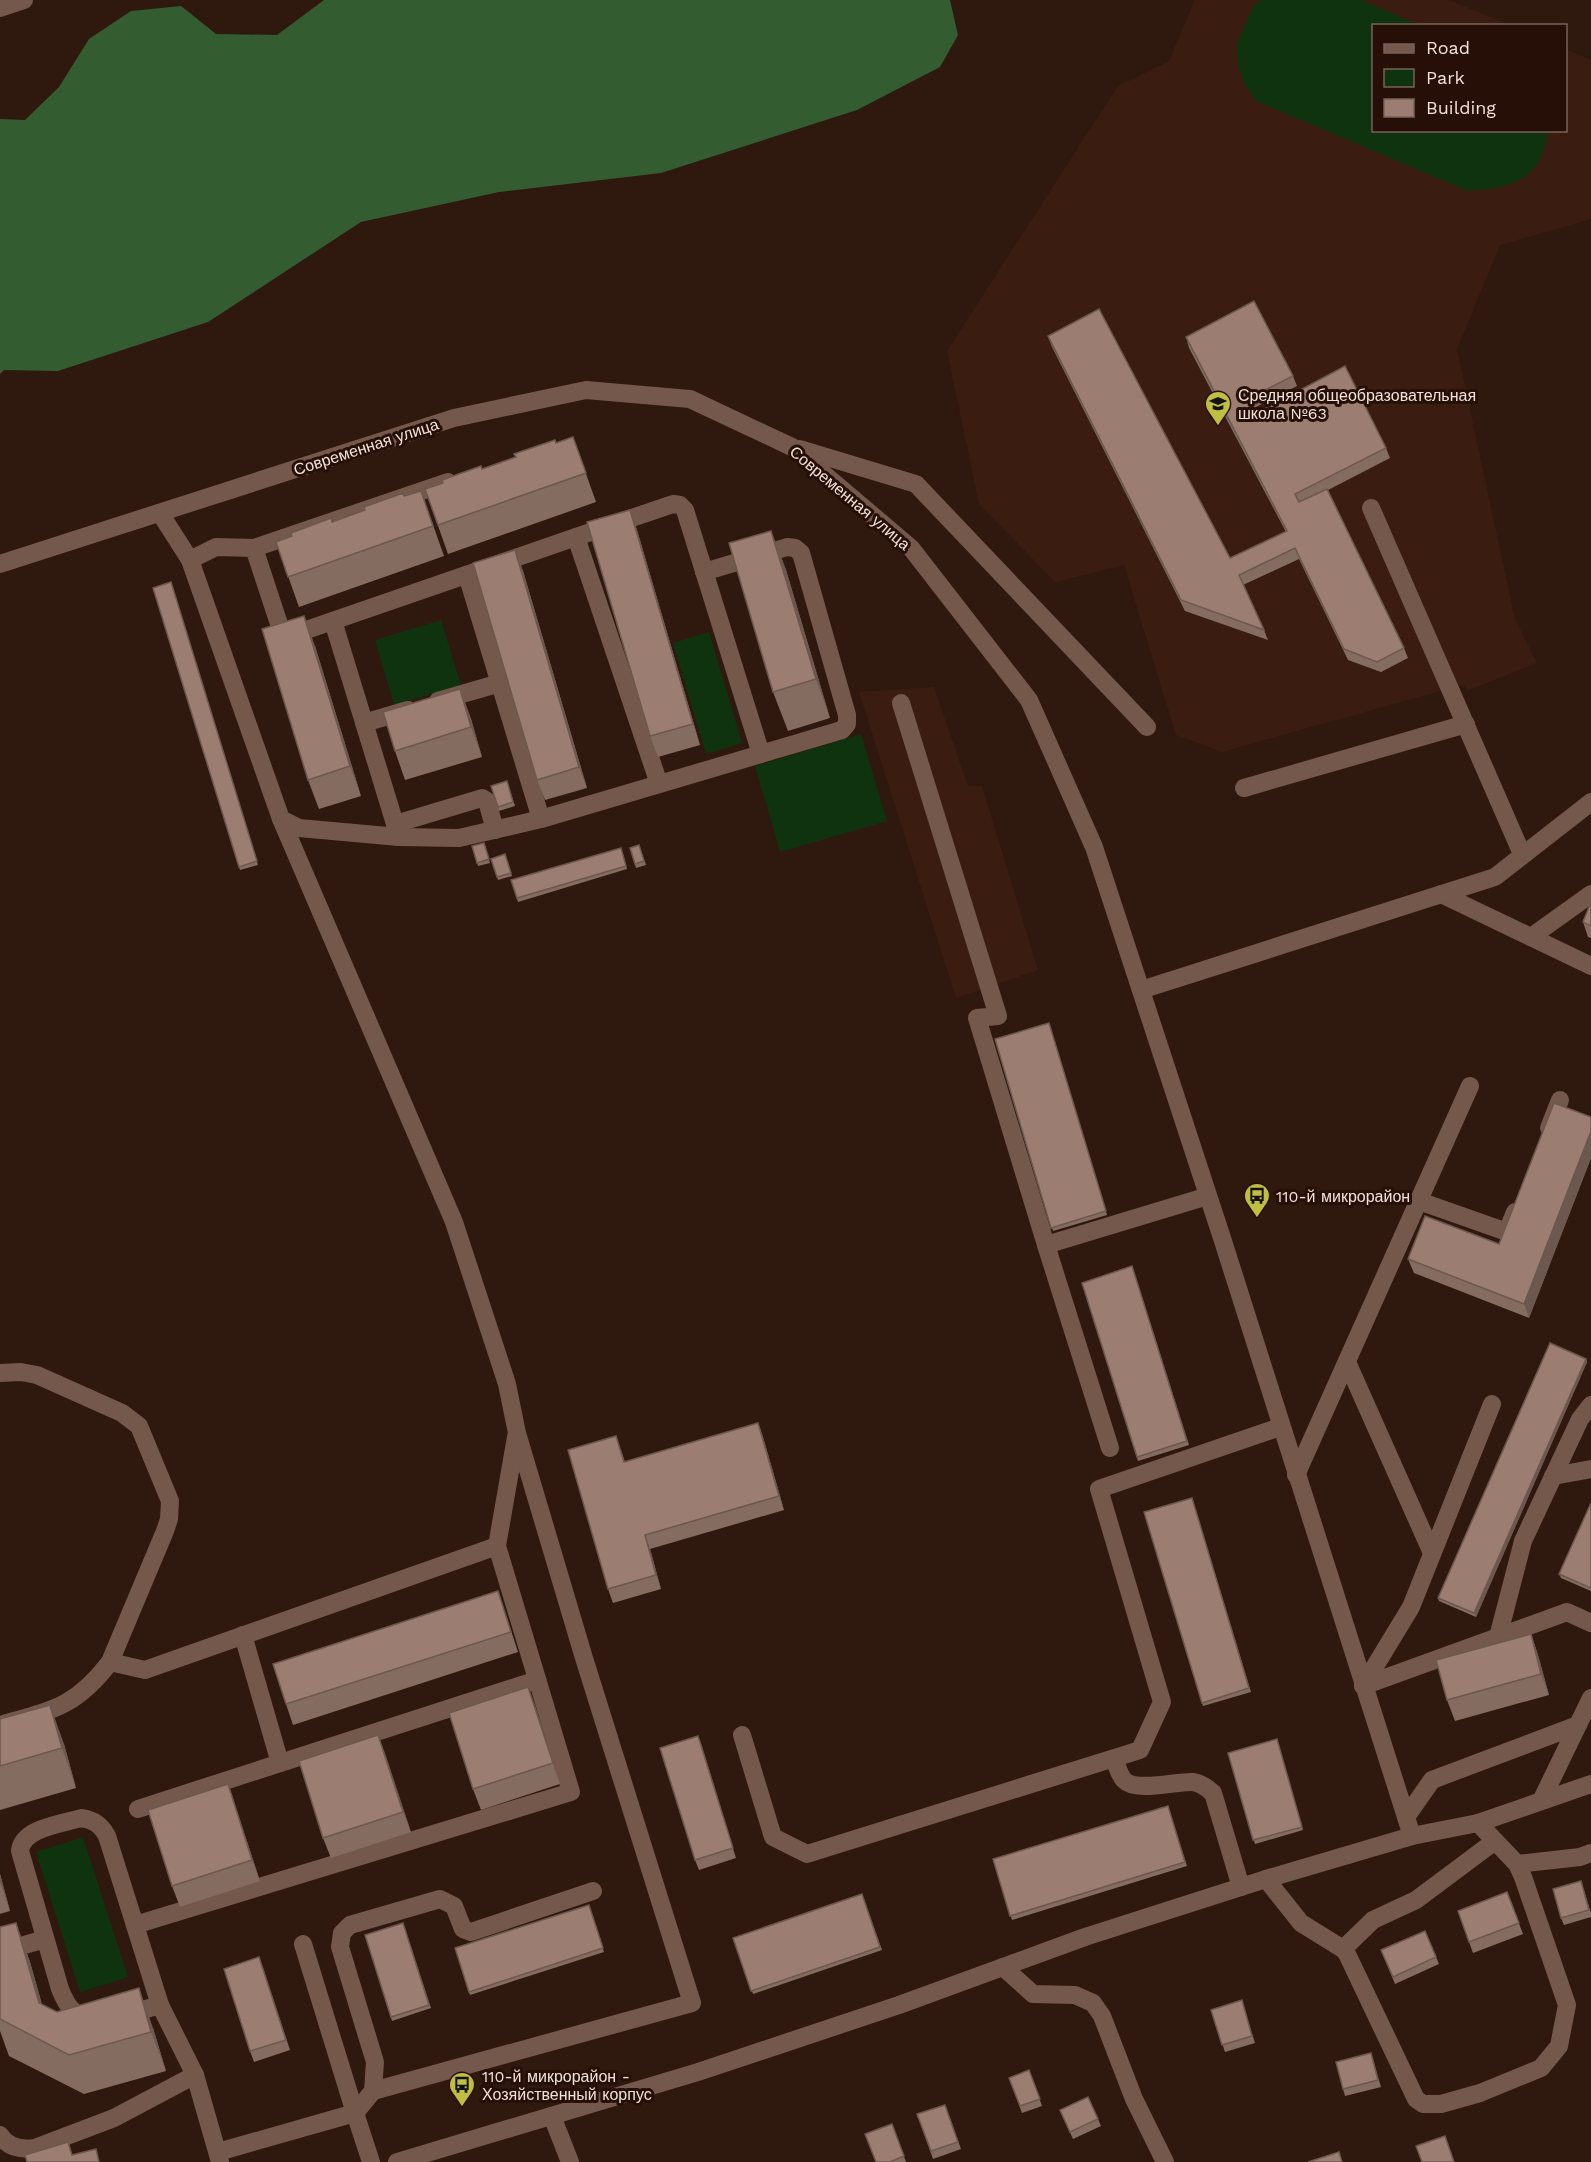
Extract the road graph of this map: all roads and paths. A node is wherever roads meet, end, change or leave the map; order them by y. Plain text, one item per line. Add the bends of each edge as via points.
1 (24, 0) edge
2 (0, 8) edge
3 (792, 447) junction
4 (468, 476) edge
5 (1371, 508) dead end
6 (159, 513) junction
7 (576, 537) junction
8 (254, 548) junction
9 (190, 560) junction
10 (0, 564) edge
11 (704, 572) junction
12 (467, 575) junction
13 (333, 621) junction
14 (500, 683) junction
15 (901, 703) dead end
16 (364, 723) junction
17 (1466, 724) junction
18 (1147, 727) dead end
19 (761, 754) junction
20 (659, 784) junction
21 (1244, 788) dead end
22 (1591, 802) edge
23 (281, 819) junction
24 (541, 819) junction
25 (495, 830) junction
26 (397, 831) junction
27 (1522, 854) junction
28 (1441, 894) junction
29 (1591, 894) edge
30 (1531, 937) junction
31 (1591, 966) edge
32 (1141, 990) junction
33 (1470, 1086) dead end
34 (1560, 1100) dead end
35 (1543, 1144) edge
36 (1208, 1196) junction
37 (1520, 1199) edge
38 (1419, 1201) junction
39 (1046, 1245) junction
40 (1347, 1362) junction
41 (0, 1373) edge
42 (1492, 1404) dead end
43 (1586, 1412) edge
44 (1280, 1427) junction
45 (517, 1433) junction
46 (1110, 1448) dead end
47 (1591, 1469) edge
48 (1296, 1475) junction
49 (1553, 1476) junction
50 (497, 1546) junction
51 (1432, 1553) junction
52 (1591, 1623) edge
53 (243, 1635) junction
54 (1498, 1637) junction
55 (110, 1662) junction
56 (537, 1680) junction
57 (1363, 1686) junction
58 (1591, 1698) edge
59 (0, 1725) edge
60 (1578, 1725) junction
61 (742, 1735) dead end
62 (1114, 1759) junction
63 (280, 1763) junction
64 (1591, 1784) edge
65 (1542, 1799) junction
66 (138, 1809) dead end
67 (1406, 1817) junction
68 (1478, 1823) junction
69 (1412, 1836) junction
70 (1495, 1841) junction
71 (1591, 1853) edge
72 (1517, 1864) junction
73 (1266, 1879) junction
74 (1241, 1887) junction
75 (593, 1891) dead end
76 (135, 1925) junction
77 (45, 1939) junction
78 (303, 1944) dead end
79 (1343, 1949) junction
80 (0, 1952) edge
81 (1003, 1967) junction
82 (160, 2005) junction
83 (195, 2074) junction
84 (373, 2091) junction
85 (355, 2113) junction
86 (552, 2116) junction
87 (0, 2135) edge
88 (219, 2157) edge
89 (371, 2162) edge
90 (397, 2162) edge
91 (570, 2162) edge
92 (1165, 2162) edge

1 - 2 street
3 - 6 street, Современная улица via 690,399 586,390 454,418
3 - 18 street via 916,483
3 - 32 street, Современная улица via 911,548 1029,700 1094,847
4 - 8 street
5 - 17 street
6 - 9 street
6 - 10 street, Современная улица
7 - 11 street via 673,504 680,505 685,510
7 - 12 street
7 - 20 street
8 - 9 street via 216,547
8 - 13 street via 284,636
9 - 23 street
11 - 19 street
11 - 19 street via 787,548 801,552 847,724 842,730
12 - 13 street
12 - 14 street
13 - 16 street
14 - 16 street
14 - 24 street
15 - 39 street via 998,1016 977,1018
16 - 26 street
17 - 21 street
17 - 27 street
19 - 20 street
20 - 24 street
22 - 27 street
23 - 26 street via 299,828
23 - 45 street via 453,1222 507,1384
24 - 25 street
25 - 26 street via 459,838
25 - 26 street via 487,801 482,798
27 - 28 street via 1495,877
28 - 30 street
28 - 32 street
29 - 30 street
30 - 31 street
32 - 36 street, Современная улица
33 - 38 street
34 - 35 street
36 - 39 street
36 - 44 street, Современная улица
37 - 38 street via 1507,1232
38 - 40 street
39 - 46 street
40 - 48 street
40 - 51 street
41 - 55 street via 37,1375 132,1419 144,1435 167,1492 169,1519
42 - 51 street
43 - 49 street
44 - 48 street, Современная улица
44 - 62 street via 1099,1489 1162,1702 1140,1750
45 - 50 street
45 - 84 street via 692,2003
47 - 49 street
48 - 57 street, Современная улица
49 - 54 street via 1522,1541
50 - 53 street
50 - 56 street
51 - 57 street via 1411,1608
52 - 54 street via 1567,1612
53 - 55 street via 145,1670
53 - 63 street
54 - 57 street
55 - 59 street via 99,1677 72,1699 56,1708
56 - 63 street
56 - 76 street via 571,1792
57 - 67 street, Современная улица
58 - 60 street
60 - 65 street
60 - 67 street via 1432,1780
61 - 62 street via 773,1837 807,1854
62 - 74 street via 1130,1784 1194,1782 1213,1793
63 - 66 street
64 - 65 street
65 - 68 street
67 - 69 street, Современная улица
68 - 69 street
68 - 70 street
69 - 73 street
70 - 72 street
70 - 79 street via 1416,1900 1372,1920
71 - 72 street
72 - 79 street via 1567,2005 1559,2046 1541,2068 1480,2093 1441,2104 1423,2104 1416,2099
73 - 74 street
73 - 79 street via 1301,1923
74 - 81 street
75 - 84 street via 471,1932 462,1929 454,1906 440,1899 350,1925 342,1934 340,1947 375,2062
76 - 77 street via 107,1836 98,1823 81,1818 31,1833 21,1845
76 - 82 street
77 - 80 street
77 - 82 street via 65,2003 83,2019 98,2022
78 - 85 street
81 - 86 street via 698,2072
81 - 92 street via 1033,1994 1075,1995 1093,2003
82 - 83 street
83 - 87 street via 121,2115 36,2148 14,2148
83 - 88 street
84 - 85 street
85 - 88 street
85 - 89 street
86 - 90 street
86 - 91 street

